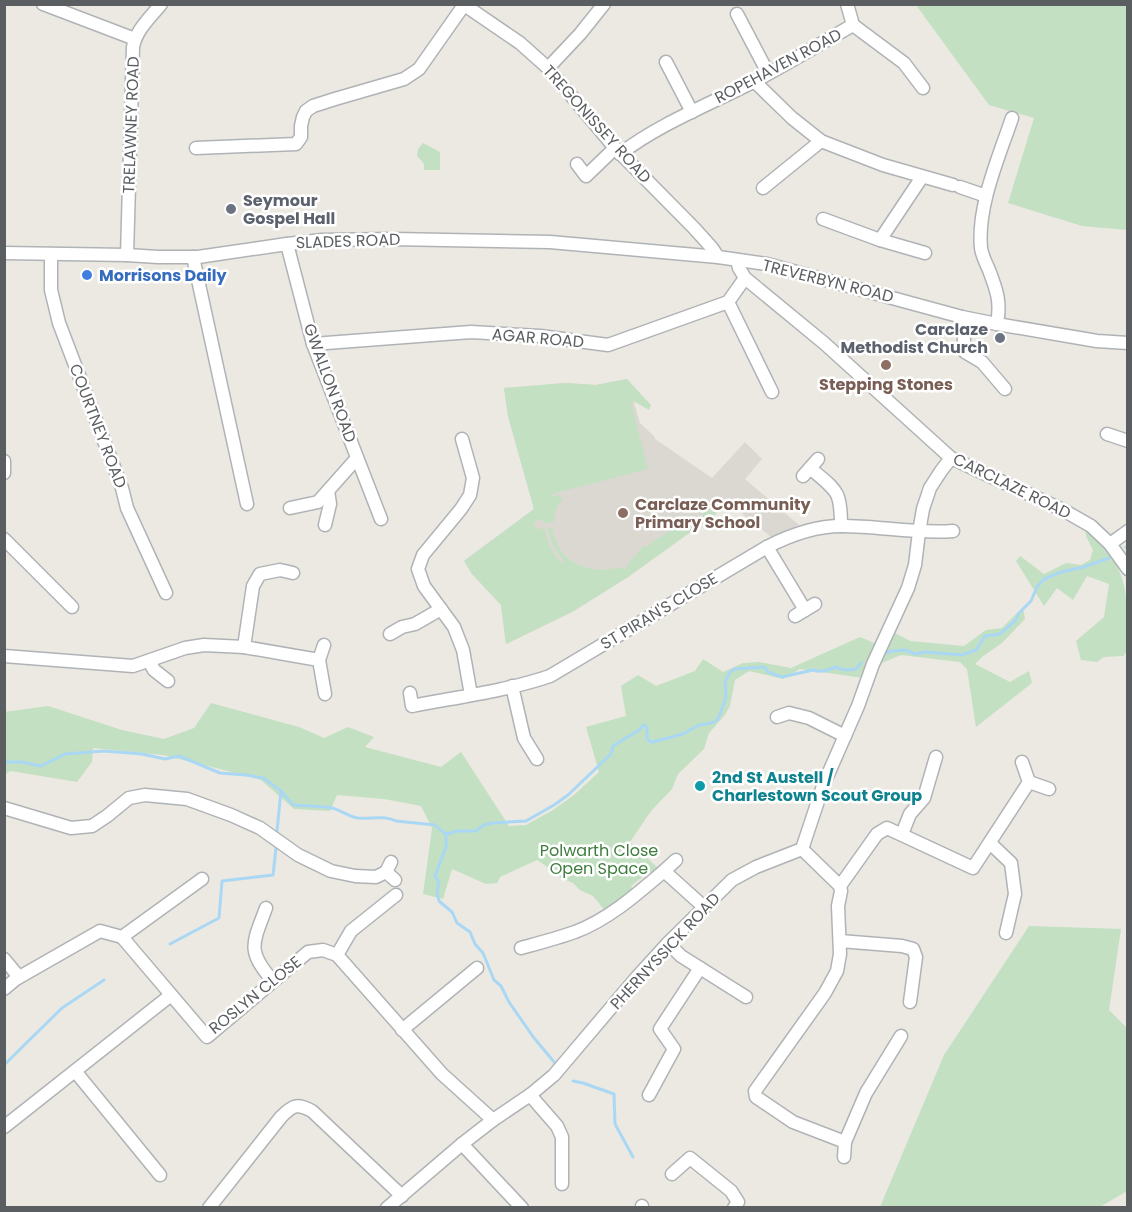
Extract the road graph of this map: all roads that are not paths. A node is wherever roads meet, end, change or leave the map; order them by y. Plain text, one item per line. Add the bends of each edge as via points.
1 (43, 4) edge
2 (161, 4) edge
3 (604, 4) edge
4 (847, 4) edge
5 (464, 5) edge
6 (737, 14) dead end
7 (853, 25) junction
8 (135, 39) junction
9 (666, 62) dead end
10 (548, 68) junction
11 (768, 73) junction
12 (754, 81) junction
13 (923, 88) dead end
14 (692, 112) junction
15 (1012, 118) dead end
16 (821, 141) junction
17 (196, 148) dead end
18 (618, 151) junction
19 (577, 164) dead end
20 (922, 177) junction
21 (763, 188) dead end
22 (986, 196) junction
23 (824, 219) dead end
24 (880, 240) junction
25 (287, 244) junction
26 (4, 253) edge
27 (925, 253) dead end
28 (51, 254) junction
29 (691, 254) joint
30 (126, 255) junction
31 (193, 256) junction
32 (718, 257) junction
33 (737, 260) junction
34 (745, 278) junction
35 (728, 302) junction
36 (962, 317) junction
37 (997, 324) junction
38 (1128, 343) edge
39 (313, 344) junction
40 (1005, 389) dead end
41 (772, 392) dead end
42 (1107, 434) dead end
43 (462, 439) dead end
44 (1128, 441) edge
45 (357, 458) junction
46 (951, 458) junction
47 (4, 461) edge
48 (810, 468) dead end
49 (4, 473) edge
50 (328, 491) junction
51 (247, 504) dead end
52 (290, 508) dead end
53 (381, 519) dead end
54 (326, 525) dead end
55 (842, 526) junction
56 (953, 531) dead end
57 (1128, 531) edge
58 (919, 532) junction
59 (4, 539) edge
60 (1110, 544) junction
61 (767, 547) junction
62 (1128, 569) edge
63 (293, 573) dead end
64 (166, 593) dead end
65 (72, 607) dead end
66 (441, 609) junction
67 (805, 610) dead end
68 (390, 634) dead end
69 (324, 645) dead end
70 (244, 647) junction
71 (4, 656) edge
72 (318, 660) junction
73 (149, 661) junction
74 (168, 681) dead end
75 (512, 686) junction
76 (410, 693) dead end
77 (325, 694) dead end
78 (471, 695) junction
79 (777, 717) dead end
80 (845, 736) junction
81 (936, 757) dead end
82 (539, 761) dead end
83 (1022, 762) dead end
84 (1029, 782) junction
85 (1049, 789) dead end
86 (4, 808) edge
87 (903, 834) junction
88 (991, 844) junction
89 (802, 849) junction
90 (676, 860) dead end
91 (390, 871) dead end
92 (664, 871) junction
93 (202, 879) dead end
94 (840, 886) junction
95 (396, 895) dead end
96 (704, 907) junction
97 (266, 908) dead end
98 (1005, 933) dead end
99 (122, 937) junction
100 (840, 941) junction
101 (668, 943) junction
102 (521, 948) dead end
103 (337, 955) junction
104 (4, 959) edge
105 (477, 968) dead end
106 (700, 968) junction
107 (20, 977) junction
108 (273, 981) junction
109 (4, 989) edge
110 (171, 995) junction
111 (746, 997) dead end
112 (910, 1002) dead end
113 (402, 1030) junction
114 (901, 1036) dead end
115 (75, 1071) junction
116 (530, 1095) junction
117 (649, 1095) dead end
118 (493, 1120) junction
119 (4, 1126) edge
120 (845, 1142) junction
121 (462, 1144) junction
122 (844, 1157) dead end
123 (672, 1174) dead end
124 (160, 1175) dead end
125 (562, 1184) dead end
126 (402, 1196) junction
127 (740, 1206) edge
128 (209, 1208) edge
129 (387, 1208) edge
130 (522, 1208) edge

1 - 8 street
2 - 8 street, TRELAWNEY ROAD
3 - 10 street
4 - 7 street
5 - 10 street, TREGONISSEY ROAD via 520,43
5 - 17 street via 419,69 404,79 313,106 306,111 302,137 296,144
6 - 11 street
7 - 11 street, ROPEHAVEN ROAD
7 - 13 street, ROPEHAVEN ROAD via 904,63
8 - 30 street, TRELAWNEY ROAD
9 - 14 street
10 - 18 street, TREGONISSEY ROAD
11 - 12 street, ROPEHAVEN ROAD
12 - 14 street, ROPEHAVEN ROAD
12 - 16 street
14 - 18 street, ROPEHAVEN ROAD
15 - 22 street
16 - 20 street
16 - 21 street
18 - 19 street, ROPEHAVEN ROAD via 586,176
18 - 32 street, TREGONISSEY ROAD
20 - 22 street
20 - 24 street
22 - 37 street via 981,251 1000,308
23 - 24 street
24 - 27 street
25 - 29 street, SLADES ROAD via 393,239 550,242
25 - 31 street, SLADES ROAD
25 - 39 street, GWALLON ROAD
26 - 28 street, SLADES ROAD
28 - 30 street, SLADES ROAD
28 - 64 street, COURTNEY ROAD via 51,290 59,323 127,508
29 - 32 street, TREVERBYN ROAD
30 - 31 street, SLADES ROAD
31 - 51 street
32 - 33 street, TREVERBYN ROAD
33 - 34 street, CARCLAZE ROAD
33 - 36 street, TREVERBYN ROAD via 767,264
34 - 35 street
34 - 46 street, CARCLAZE ROAD via 824,343
35 - 39 street, AGAR ROAD via 608,345 471,332
35 - 41 street
36 - 37 street, TREVERBYN ROAD
36 - 40 street via 964,352 982,362
37 - 38 street, TREVERBYN ROAD
39 - 45 street, GWALLON ROAD
42 - 44 street
43 - 66 street via 473,478 470,495 423,555 418,570
45 - 50 street
45 - 53 street, GWALLON ROAD
46 - 58 street via 930,488
46 - 60 street, CARCLAZE ROAD via 1063,510 1091,526
47 - 49 street
48 - 55 street via 837,493
50 - 52 street via 318,502
50 - 54 street
55 - 58 street, ST PIRAN'S CLOSE
55 - 61 street, ST PIRAN'S CLOSE via 816,529
56 - 58 street, ST PIRAN'S CLOSE
57 - 60 street
58 - 80 street via 908,588
59 - 65 street
60 - 62 street, CARCLAZE ROAD
61 - 67 street
61 - 75 street, ST PIRAN'S CLOSE via 571,664 534,681
63 - 70 street via 281,564 260,574 253,586
66 - 68 street
66 - 78 street via 463,650
69 - 72 street
70 - 72 street
70 - 73 street via 204,645
71 - 73 street via 133,666
72 - 77 street
73 - 74 street
75 - 78 street, ST PIRAN'S CLOSE
75 - 82 street via 524,738
76 - 78 street, ST PIRAN'S CLOSE via 412,706
79 - 80 street via 789,713 809,718
80 - 89 street
81 - 87 street via 924,798 910,813
83 - 84 street
84 - 85 street
84 - 88 street
86 - 91 street via 71,828 92,826 129,798 145,795 187,799 260,828 331,872 376,877
87 - 88 street via 973,868
87 - 94 street via 887,828 878,834
88 - 98 street via 1011,862 1015,894
89 - 94 street
89 - 96 street, PHERNYSSICK ROAD via 732,880
90 - 92 street
92 - 96 street
92 - 102 street via 596,922
93 - 99 street
94 - 100 street
95 - 103 street via 351,931
96 - 101 street, PHERNYSSICK ROAD
97 - 108 street via 266,923 254,943 255,956
99 - 107 street via 100,932
99 - 110 street, ROSLYN CLOSE
100 - 112 street via 913,949 916,957
100 - 120 street via 837,970 825,993 755,1091 756,1098 793,1122
101 - 106 street
101 - 116 street, PHERNYSSICK ROAD via 554,1074
103 - 108 street, ROSLYN CLOSE via 323,950 308,952
103 - 113 street
104 - 107 street
105 - 113 street
106 - 111 street
106 - 117 street via 660,1029 674,1049
107 - 109 street
108 - 110 street, ROSLYN CLOSE via 207,1037
110 - 115 street
113 - 118 street via 442,1074
114 - 120 street via 866,1093
115 - 119 street
115 - 124 street
116 - 118 street, PHERNYSSICK ROAD
116 - 125 street via 562,1137
118 - 121 street, PHERNYSSICK ROAD
120 - 122 street
121 - 126 street, PHERNYSSICK ROAD
121 - 130 street
123 - 127 street via 690,1158 731,1191
126 - 128 street via 312,1110 301,1105 291,1107 281,1117
126 - 129 street, PHERNYSSICK ROAD

